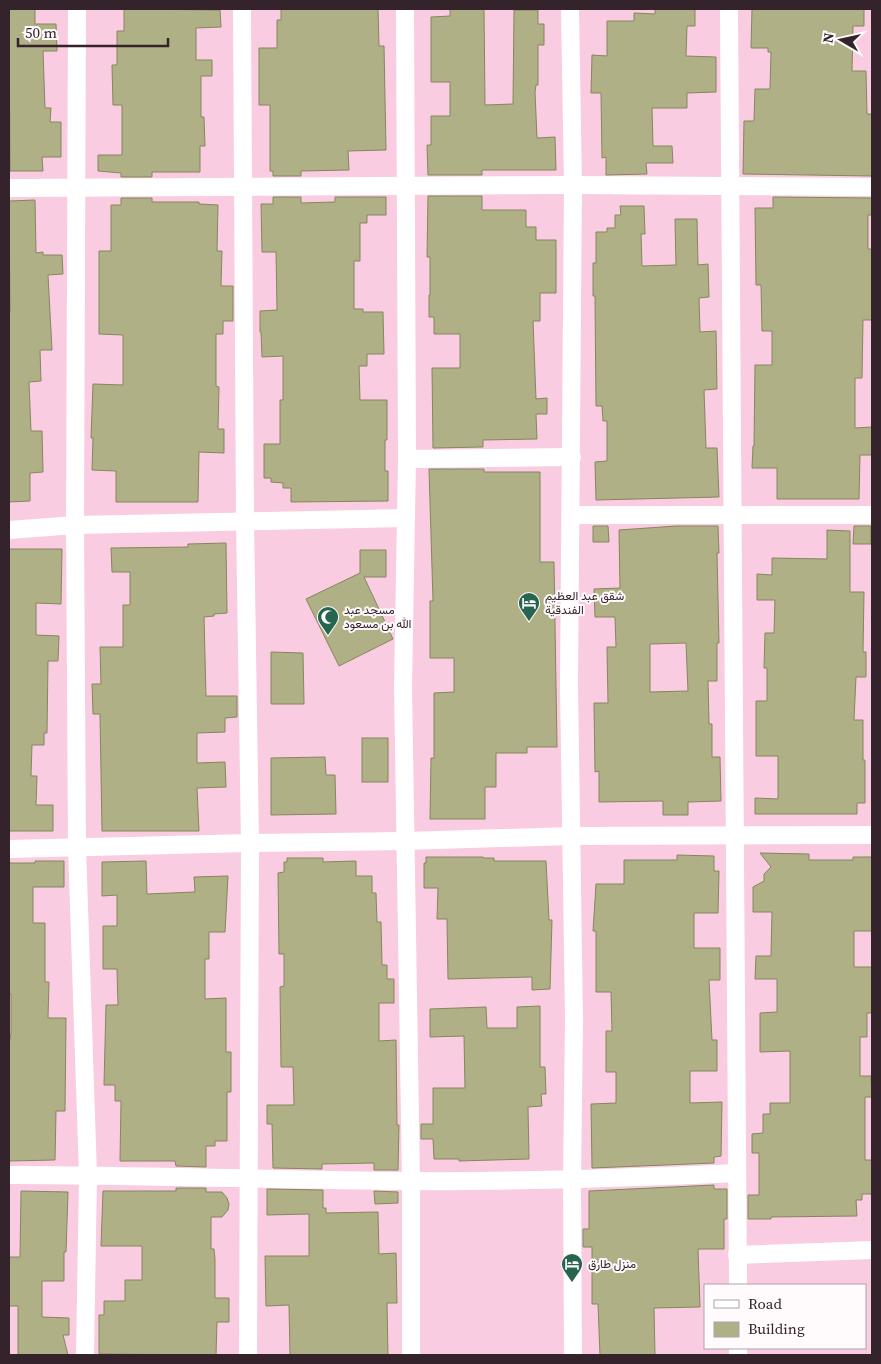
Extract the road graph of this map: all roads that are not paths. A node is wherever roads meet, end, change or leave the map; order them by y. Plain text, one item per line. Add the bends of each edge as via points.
1 (77, 9) edge
2 (242, 9) edge
3 (405, 9) edge
4 (570, 9) edge
5 (729, 9) edge
6 (407, 185) junction
7 (573, 185) junction
8 (243, 186) junction
9 (731, 186) junction
10 (872, 187) edge
11 (9, 188) edge
12 (77, 188) junction
13 (572, 457) junction
14 (407, 459) junction
15 (572, 515) junction
16 (872, 515) edge
17 (733, 516) junction
18 (406, 518) junction
19 (246, 521) junction
20 (75, 525) junction
21 (9, 530) edge
22 (735, 834) junction
23 (872, 835) edge
24 (572, 836) junction
25 (405, 841) junction
26 (250, 843) junction
27 (77, 846) junction
28 (9, 848) edge
29 (737, 1174) junction
30 (9, 1175) edge
31 (88, 1175) junction
32 (248, 1179) junction
33 (572, 1180) junction
34 (411, 1181) junction
35 (872, 1250) edge
36 (737, 1255) junction
37 (738, 1284) edge
38 (85, 1355) edge
39 (248, 1355) edge
40 (411, 1355) edge
41 (573, 1355) edge

1 - 12 street
2 - 8 street
3 - 6 street
4 - 7 street
5 - 9 street
6 - 7 street
6 - 8 street
6 - 14 street
7 - 9 street
7 - 13 street
8 - 12 street
8 - 19 street
9 - 10 street
9 - 17 street
11 - 12 street
12 - 20 street
13 - 14 street
13 - 15 street
14 - 18 street
15 - 17 street
15 - 24 street
16 - 17 street
17 - 22 street
18 - 19 street
18 - 25 street
19 - 20 street
19 - 26 street
20 - 21 street
20 - 27 street
22 - 23 street
22 - 24 street
22 - 29 street
24 - 25 street
24 - 33 street
25 - 26 street
25 - 34 street
26 - 27 street
26 - 32 street
27 - 28 street
27 - 31 street
29 - 33 street
29 - 36 street
30 - 31 street
31 - 32 street
31 - 38 street
32 - 34 street
32 - 39 street
33 - 34 street
33 - 41 street
34 - 40 street
35 - 36 street
36 - 37 street

